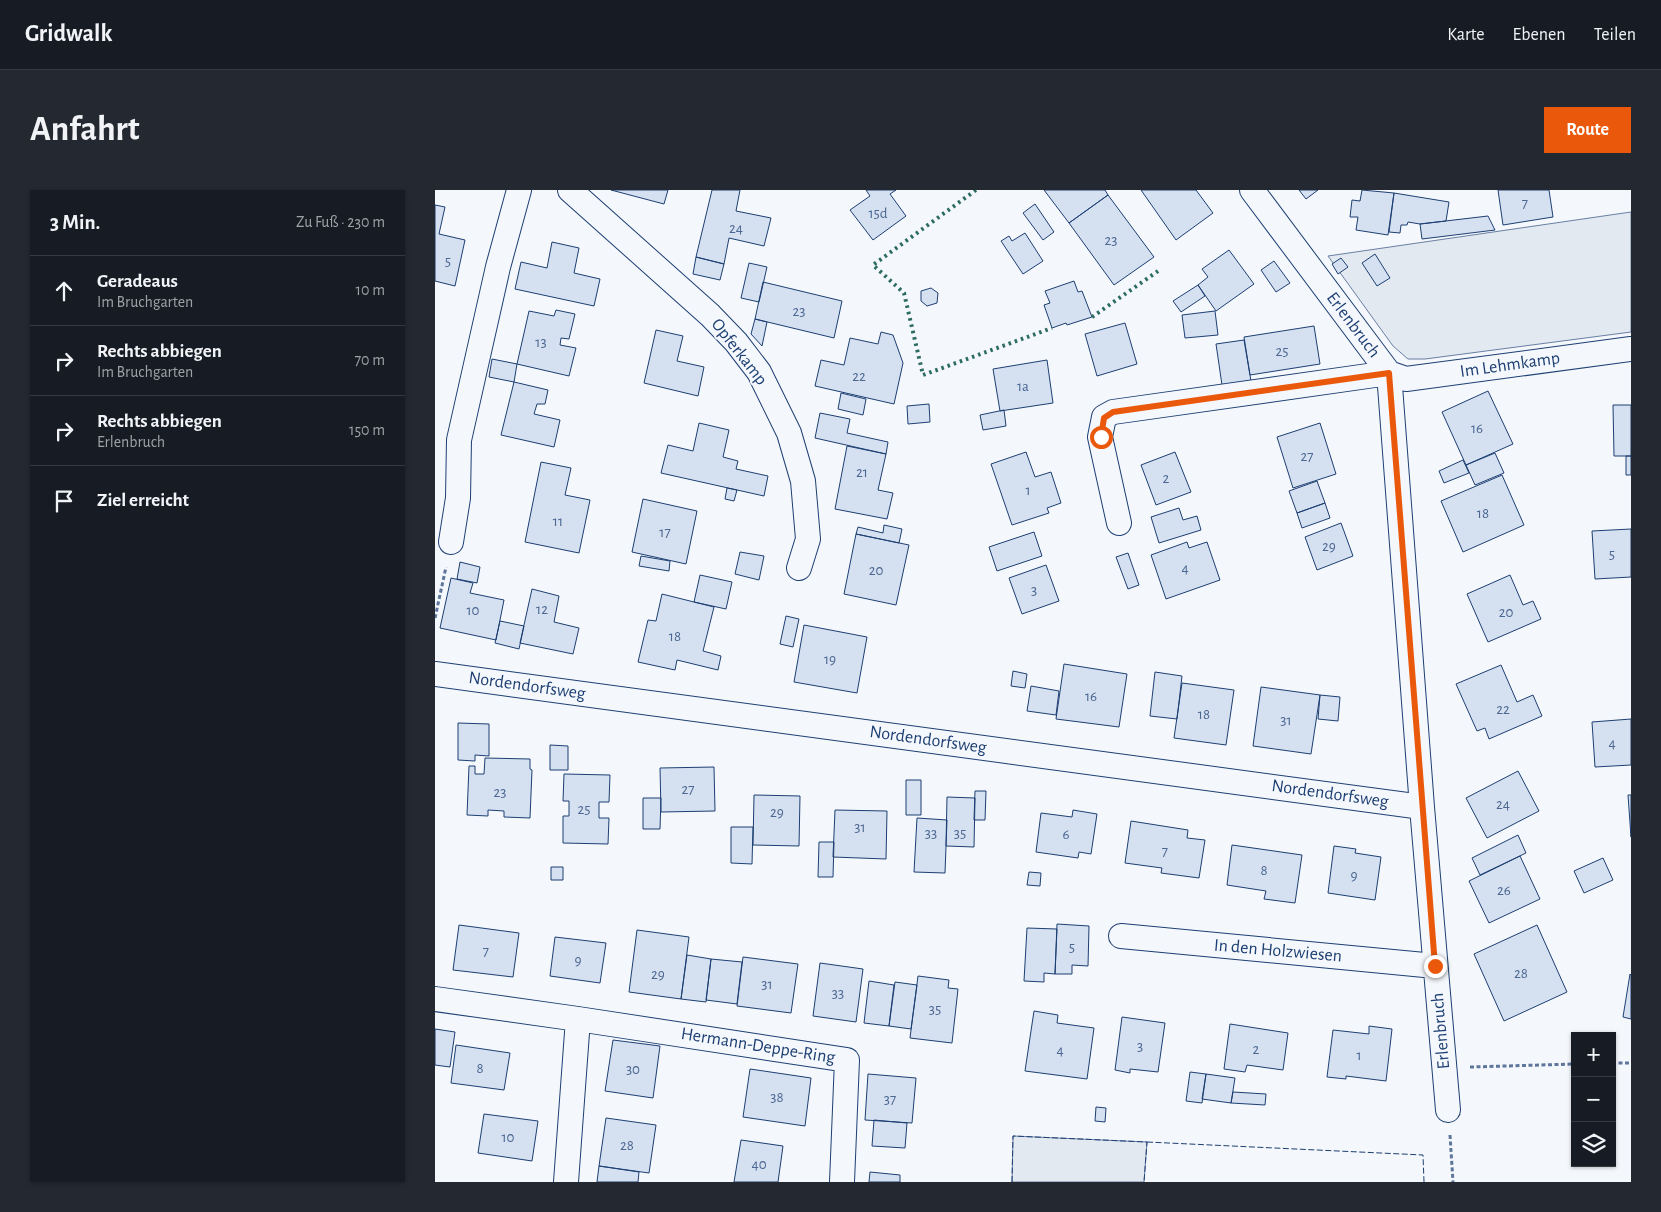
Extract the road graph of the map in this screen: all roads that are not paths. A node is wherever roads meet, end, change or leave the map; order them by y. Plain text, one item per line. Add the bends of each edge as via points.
1 (519, 190) edge
2 (570, 190) edge
3 (1252, 190) edge
4 (1631, 349) edge
5 (1389, 373) junction
6 (1119, 523) dead end
7 (451, 542) road end
8 (799, 568) dead end
9 (435, 674) edge
10 (1422, 807) junction
11 (1121, 936) dead end
12 (1435, 966) junction
13 (435, 999) edge
14 (578, 1019) junction
15 (1448, 1110) road end
16 (566, 1182) edge
17 (842, 1182) edge

1 - 7 street via 459,440 458,498
2 - 8 street, Opferkamp via 710,315 759,372 789,433 803,481 808,539
3 - 5 street, Erlenbruch
4 - 5 street, Im Lehmkamp via 1407,379
5 - 6 street via 1113,412 1104,418 1101,437
5 - 10 street, Erlenbruch
9 - 10 street, Nordendorfsweg
10 - 12 street, Erlenbruch
11 - 12 street, In den Holzwiesen
12 - 15 street, Erlenbruch
13 - 14 street, Hermann-Deppe-Ring
14 - 16 street
14 - 17 street, Hermann-Deppe-Ring via 847,1060

